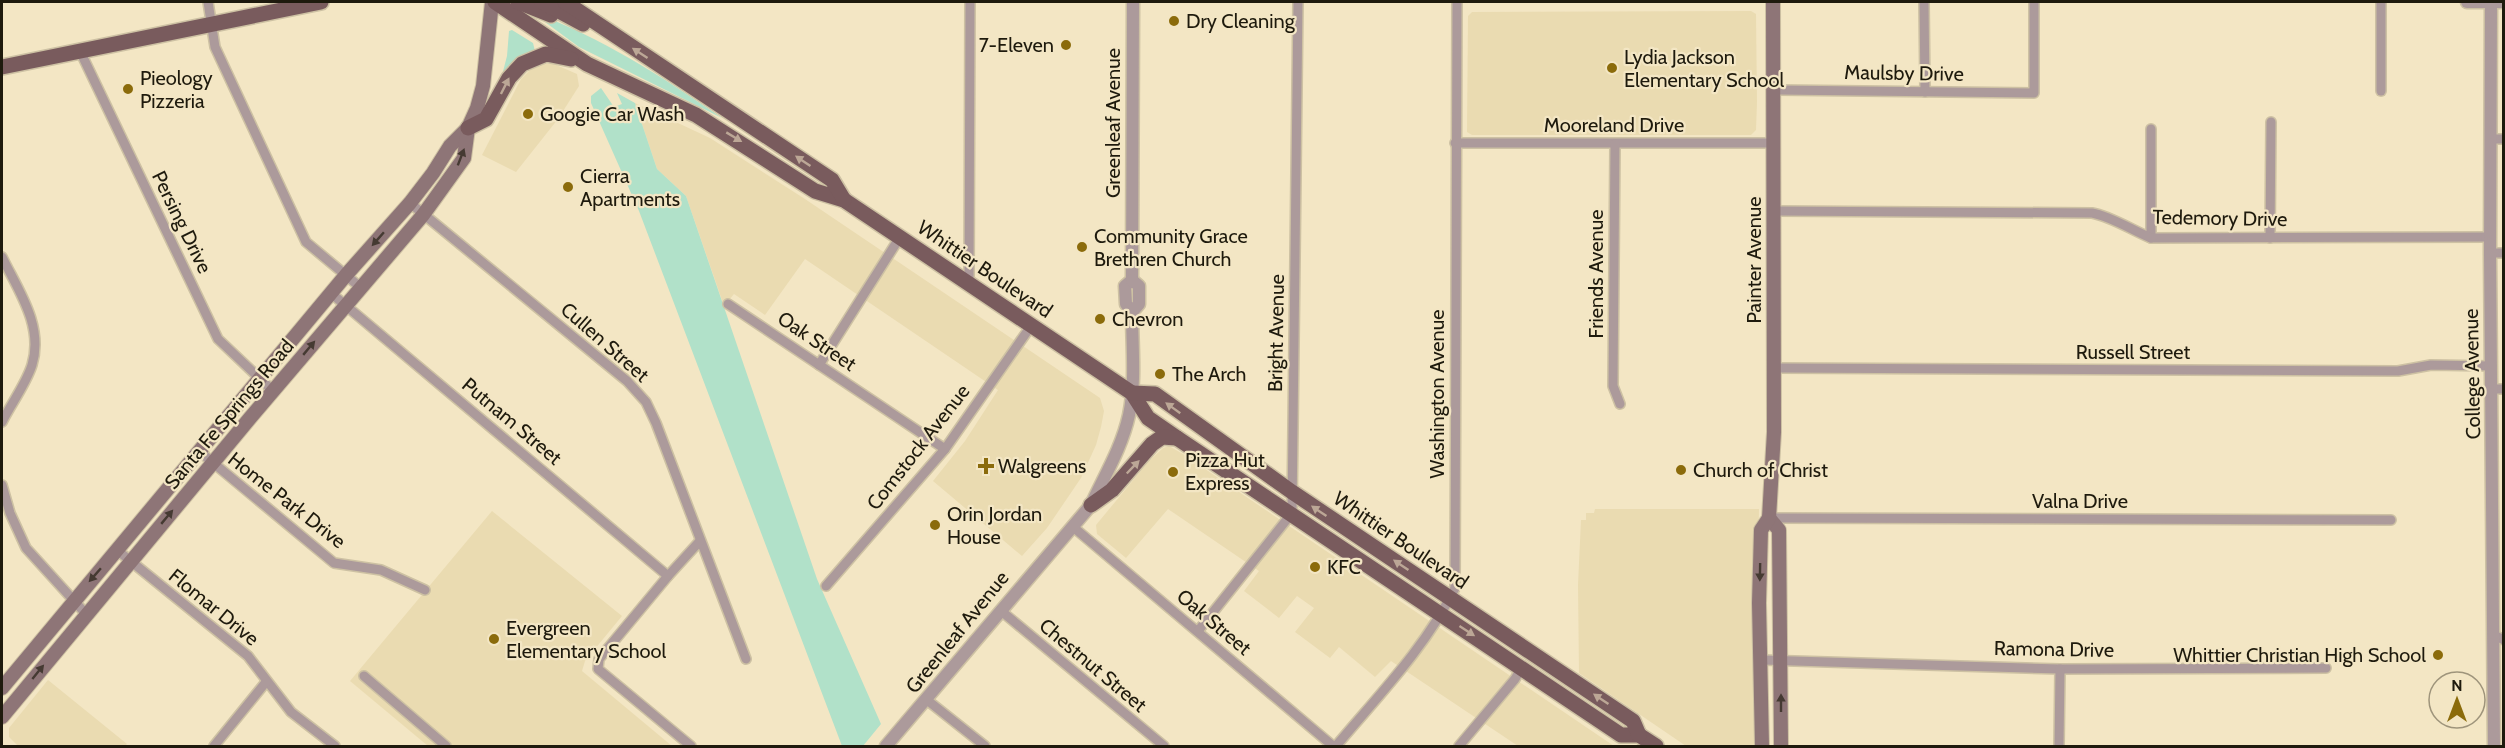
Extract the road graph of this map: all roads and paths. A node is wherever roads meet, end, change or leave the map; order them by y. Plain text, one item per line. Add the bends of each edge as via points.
1 (208, 2) edge
2 (321, 2) edge
3 (494, 2) edge
4 (518, 2) edge
5 (542, 2) edge
6 (565, 2) edge
7 (970, 2) edge
8 (1133, 2) edge
9 (1298, 2) edge
10 (1457, 2) edge
11 (1773, 2) edge
12 (1924, 2) edge
13 (2034, 2) edge
14 (2381, 2) edge
15 (2467, 2) edge
16 (2491, 2) edge
17 (2504, 2) edge
18 (588, 14) edge
19 (212, 23) junction
20 (80, 51) junction
21 (587, 64) junction
22 (2, 67) edge
23 (1773, 90) junction
24 (2381, 91) dead end
25 (1925, 92) junction
26 (2271, 122) dead end
27 (468, 128) junction
28 (2151, 129) dead end
29 (2498, 139) edge
30 (1455, 143) junction
31 (1773, 143) junction
32 (1615, 144) junction
33 (844, 200) junction
34 (410, 203) junction
35 (1773, 211) junction
36 (423, 215) junction
37 (900, 237) junction
38 (2490, 237) junction
39 (2151, 238) junction
40 (2270, 238) junction
41 (2490, 253) junction
42 (2504, 253) edge
43 (2, 257) edge
44 (346, 275) junction
45 (969, 283) junction
46 (360, 287) junction
47 (332, 294) junction
48 (728, 304) dead end
49 (346, 305) junction
50 (1031, 326) junction
51 (819, 365) junction
52 (2492, 366) junction
53 (1774, 368) junction
54 (260, 378) junction
55 (2498, 389) edge
56 (273, 391) junction
57 (1132, 393) junction
58 (1620, 404) dead end
59 (2, 422) edge
60 (1177, 438) junction
61 (945, 449) junction
62 (199, 451) junction
63 (212, 464) junction
64 (2, 485) edge
65 (1292, 492) junction
66 (1091, 505) junction
67 (1292, 513) junction
68 (1769, 518) junction
69 (2391, 520) dead end
70 (1072, 526) junction
71 (699, 542) junction
72 (117, 550) junction
73 (130, 562) junction
74 (668, 576) junction
75 (826, 586) dead end
76 (424, 590) dead end
77 (1450, 598) junction
78 (73, 600) junction
79 (1000, 610) junction
80 (86, 614) junction
81 (1442, 614) junction
82 (1197, 632) junction
83 (2499, 637) edge
84 (38, 643) junction
85 (746, 659) dead end
86 (1781, 659) junction
87 (1762, 660) junction
88 (1522, 667) junction
89 (2326, 668) dead end
90 (2060, 669) junction
91 (2, 676) edge
92 (364, 676) dead end
93 (266, 682) junction
94 (2, 688) edge
95 (927, 700) junction
96 (2, 717) edge
97 (1635, 741) edge
98 (214, 747) edge
99 (335, 747) edge
100 (446, 747) edge
101 (691, 747) edge
102 (886, 747) edge
103 (985, 747) edge
104 (1164, 747) edge
105 (1335, 747) edge
106 (1459, 747) edge
107 (1656, 747) edge
108 (1762, 747) edge
109 (1781, 747) edge
110 (2059, 747) edge
111 (2494, 747) edge

1 - 19 street
2 - 19 main road
3 - 21 main road, Whittier Boulevard
3 - 27 main road, Santa Fe Springs Road via 483,86
4 - 18 main road via 569,23
5 - 18 main road
6 - 18 main road, Whittier Boulevard
7 - 45 street
8 - 57 street, Greenleaf Avenue via 1132,280 1125,286 1126,304 1132,312
9 - 65 street, Bright Avenue
10 - 30 street, Washington Avenue
11 - 23 main road, Painter Avenue
12 - 25 street
13 - 25 street, Maulsby Drive via 2034,93
14 - 24 street
15 - 16 street
16 - 17 street
16 - 29 street, College Avenue
33 -> 18 main road, Whittier Boulevard via 832,180 606,30
19 - 20 main road
19 - 44 street via 215,47 306,242
20 - 22 main road
20 - 54 street, Persing Drive via 218,339
27 -> 21 main road via 486,119 509,78 522,64 546,54
21 -> 33 main road, Whittier Boulevard via 696,115 815,191
23 - 25 street, Maulsby Drive
23 - 31 main road, Painter Avenue
26 - 40 street
27 - 34 main road, Santa Fe Springs Road via 450,146
36 -> 27 main road, Santa Fe Springs Road via 464,158
28 - 39 street
29 - 38 street, College Avenue
30 - 32 street, Mooreland Drive
30 - 77 street, Washington Avenue via 1455,588
31 - 32 street, Mooreland Drive
31 - 35 main road, Painter Avenue
32 - 58 street, Friends Avenue via 1613,386
33 - 37 main road, Whittier Boulevard
34 - 36 street, Cullen Street
34 -> 44 main road, Santa Fe Springs Road
35 - 39 street, Tedemory Drive via 2092,213 2105,215
35 - 53 main road, Painter Avenue
36 - 46 main road, Santa Fe Springs Road
36 - 71 street, Cullen Street via 627,381 646,402
37 - 45 main road, Whittier Boulevard
37 - 51 street
38 - 40 street, Tedemory Drive
38 - 41 street, College Avenue
39 - 40 street, Tedemory Drive
41 - 42 street
41 - 52 street, College Avenue
43 - 59 street via 26,304 35,333 32,365
44 - 46 street
44 - 47 main road, Santa Fe Springs Road
45 - 50 main road, Whittier Boulevard
46 - 49 main road, Santa Fe Springs Road
47 - 49 street, Putnam Street
47 - 54 main road, Santa Fe Springs Road
48 - 51 street, Oak Street
56 -> 49 main road, Santa Fe Springs Road
49 - 74 street, Putnam Street
50 - 57 main road, Whittier Boulevard
50 - 61 street, Comstock Avenue
51 - 61 street, Oak Street
52 - 53 street, Russell Street via 2431,365 2398,371
52 - 55 street, College Avenue
53 - 68 main road, Painter Avenue
54 - 56 street, Persing Drive
54 - 62 main road, Santa Fe Springs Road
55 - 83 street, College Avenue
56 - 63 main road, Santa Fe Springs Road
57 - 60 main road, Whittier Boulevard via 1148,418
65 -> 57 main road, Whittier Boulevard via 1155,394
57 - 66 street, Greenleaf Avenue via 1124,435
66 -> 60 main road via 1112,490 1152,444 1162,437
60 - 67 main road, Whittier Boulevard
61 - 75 street, Comstock Avenue
62 - 63 street, Home Park Drive
62 - 72 main road, Santa Fe Springs Road
73 -> 63 main road, Santa Fe Springs Road
63 - 76 street, Home Park Drive via 334,563 381,570
64 - 78 street via 26,548
65 - 67 street, Bright Avenue
77 -> 65 main road, Whittier Boulevard
66 - 70 street, Greenleaf Avenue
67 - 81 main road, Whittier Boulevard
67 - 82 street
68 - 69 street, Valna Drive
68 - 86 main road, Painter Avenue via 1779,530
68 -> 87 main road, Painter Avenue via 1761,530
70 - 79 street, Greenleaf Avenue
70 - 82 street, Oak Street
71 - 74 street
71 - 85 street, Cullen Street
72 - 73 street, Flomar Drive
72 -> 78 main road, Santa Fe Springs Road
73 - 80 main road, Santa Fe Springs Road
73 - 93 street, Flomar Drive via 248,656
74 - 101 street via 599,659 598,669
77 - 81 street, Washington Avenue
97 -> 77 main road, Whittier Boulevard via 1633,721
78 - 80 street
78 - 84 main road, Santa Fe Springs Road
79 - 95 street, Greenleaf Avenue
79 - 104 street, Chestnut Street
96 -> 80 main road, Santa Fe Springs Road
81 -> 88 main road, Whittier Boulevard
81 - 105 street, Washington Avenue
82 - 105 street, Oak Street
83 - 111 street, College Avenue
84 - 91 main road via 24,649
84 - 94 main road, Santa Fe Springs Road
86 - 87 street, Ramona Drive
86 - 90 street, Ramona Drive
109 -> 86 main road, Painter Avenue
87 - 108 main road, Painter Avenue
88 - 97 main road, Whittier Boulevard
88 - 106 street
89 - 90 street, Ramona Drive
90 - 110 street
92 - 100 street
93 - 98 street
93 - 99 street, Flomar Drive via 291,712
95 - 102 street, Greenleaf Avenue
95 - 103 street
97 - 107 main road, Whittier Boulevard

